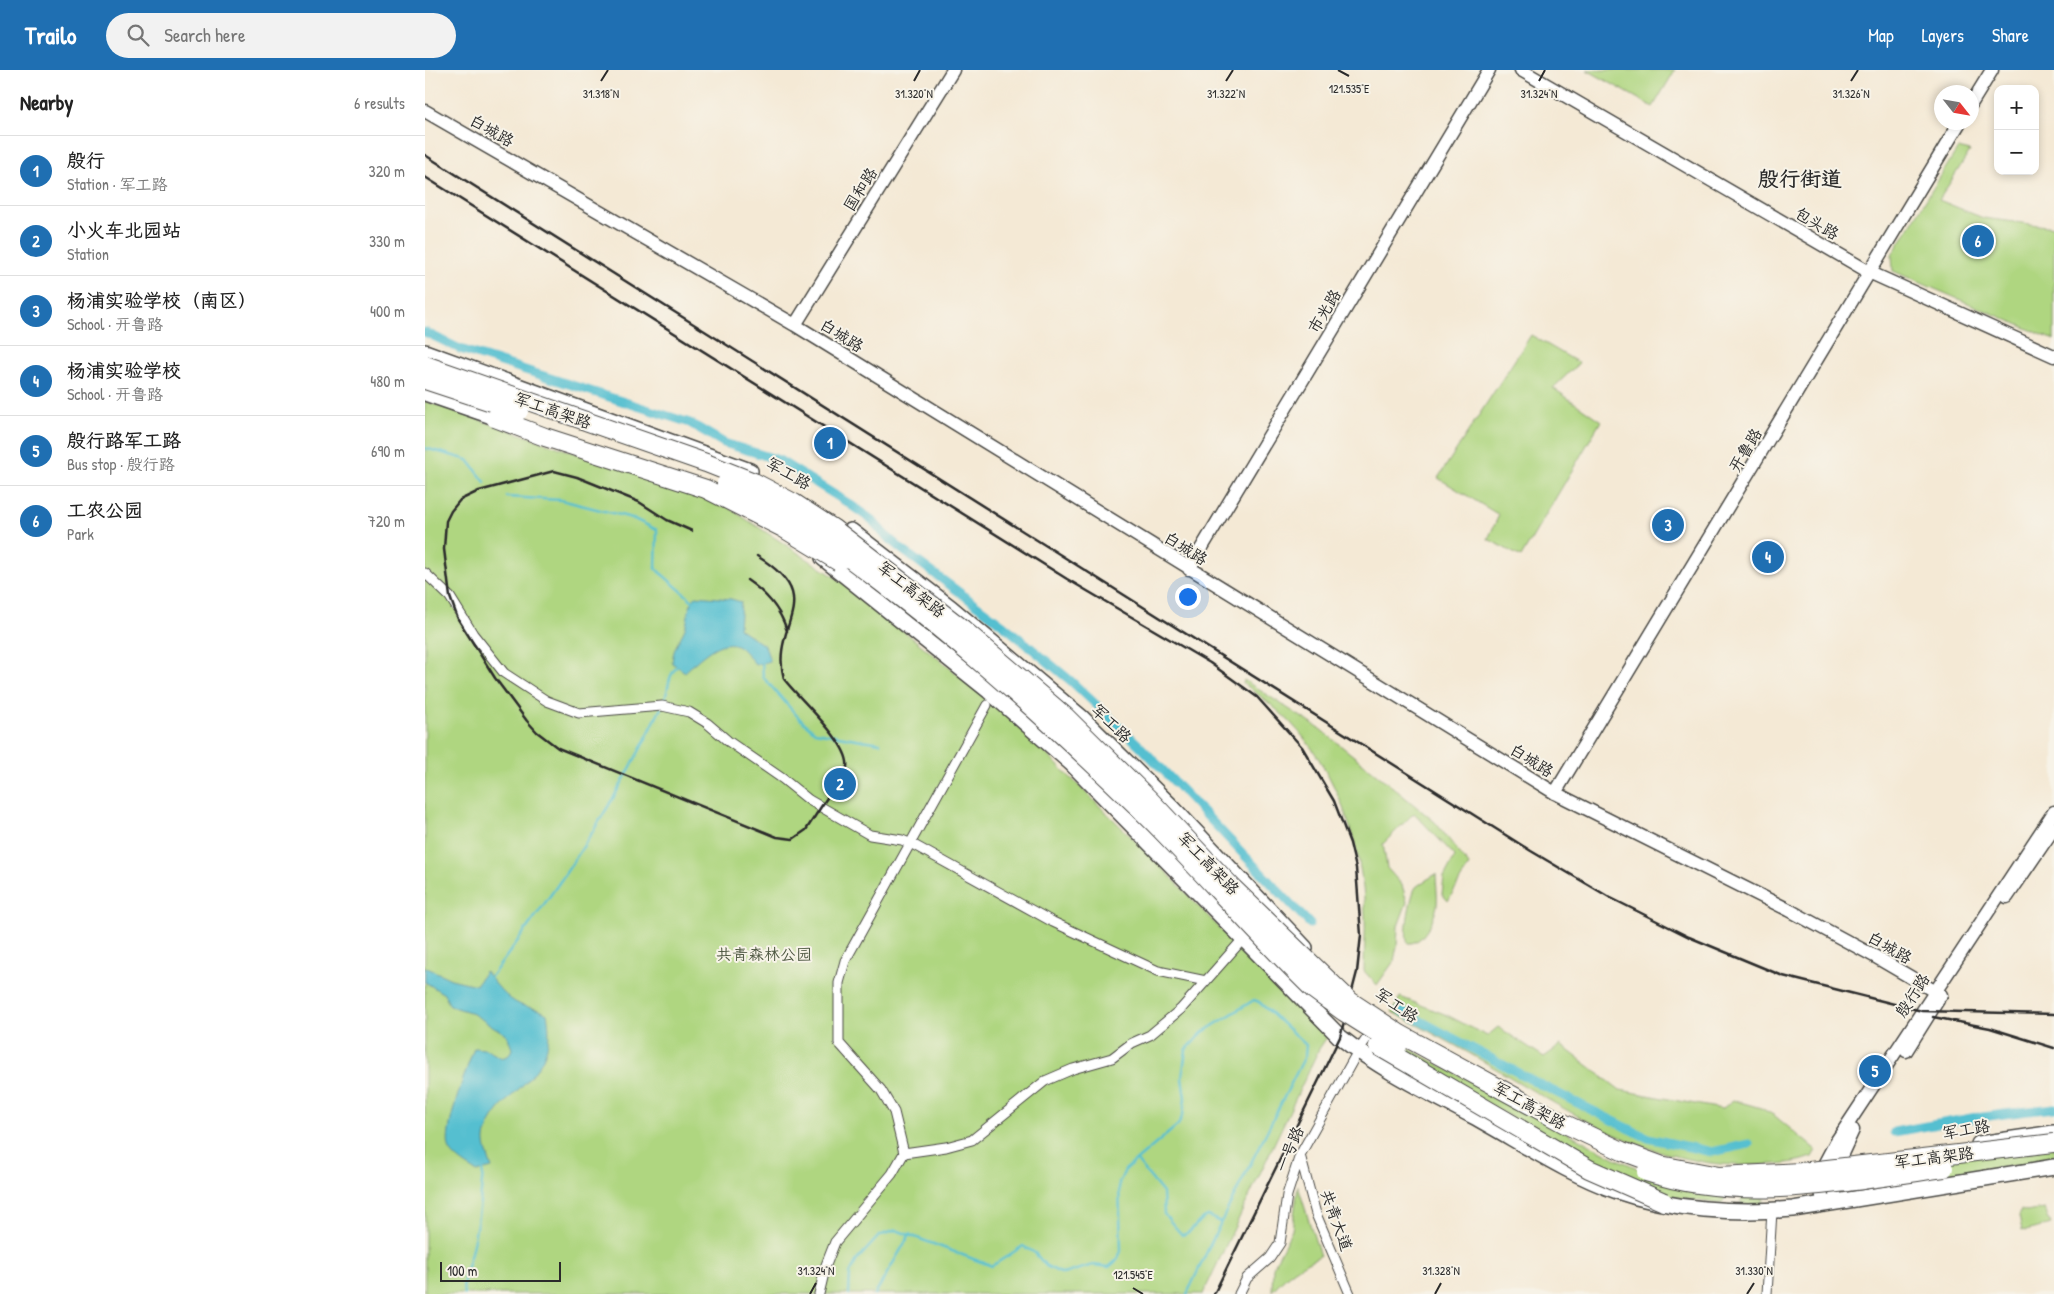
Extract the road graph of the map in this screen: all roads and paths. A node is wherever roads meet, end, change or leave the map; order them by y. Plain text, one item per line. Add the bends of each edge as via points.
1 (953, 70) edge
2 (1489, 70) edge
3 (1521, 70) edge
4 (1992, 70) edge
5 (1979, 91) edge
6 (425, 111) edge
7 (1955, 130) edge
8 (1871, 273) junction
9 (795, 325) junction
10 (425, 352) edge
11 (2054, 356) edge
12 (425, 365) edge
13 (425, 380) edge
14 (511, 385) junction
15 (425, 393) edge
16 (495, 418) junction
17 (1189, 569) junction
18 (425, 573) edge
19 (901, 598) junction
20 (936, 606) junction
21 (987, 705) dead end
22 (1555, 792) junction
23 (2054, 812) edge
24 (2054, 828) edge
25 (909, 843) junction
26 (1243, 939) junction
27 (1206, 981) junction
28 (1314, 990) junction
29 (1937, 993) junction
30 (1381, 1018) junction
31 (1357, 1051) junction
32 (2054, 1133) edge
33 (2054, 1143) edge
34 (904, 1153) junction
35 (2054, 1154) edge
36 (1300, 1155) junction
37 (1884, 1162) junction
38 (2054, 1166) edge
39 (1826, 1174) junction
40 (1730, 1180) junction
41 (1892, 1193) junction
42 (1664, 1202) junction
43 (1830, 1203) junction
44 (1723, 1211) junction
45 (1772, 1211) junction
46 (819, 1294) edge
47 (1239, 1294) edge
48 (1350, 1294) edge
49 (1767, 1294) edge

1 - 9 street, 国和路
2 - 17 street, 市光路
3 - 8 street, 包头路
4 - 5 street
6 - 9 street, 白城路
7 - 8 street, 开鲁路
8 - 11 street, 包头路
8 - 22 street, 开鲁路
9 - 17 street, 白城路
10 - 14 main road, 军工路
12 - 20 highway, 军工高架路, bridge via 754,482 834,528
13 - 19 highway, 军工高架路, bridge via 671,461 741,490 810,529
14 - 20 highway, bridge via 557,407 733,461 793,490 839,518
14 - 30 main road, 军工路 via 748,470 846,528 951,608 1082,718 1171,806 1324,970
15 - 16 main road
16 - 19 highway, bridge via 706,489 783,528
16 - 26 main road via 548,432 705,484 737,499 787,530 989,691 1071,763
17 - 22 street, 白城路
18 - 25 street via 450,597 473,634 504,673 547,702 579,712 662,706 689,712 809,800 870,835
19 - 28 highway, 军工高架路, bridge via 981,662 1056,729 1154,824
20 - 33 highway, 军工高架路, bridge via 1065,716 1233,888 1350,1001 1401,1034 1622,1152 1660,1165 1719,1176 1801,1172
21 - 25 street
22 - 29 street, 白城路 via 1789,910
23 - 29 street, 殷行路
24 - 29 street, 殷行路
25 - 27 street via 1053,922 1158,971
25 - 34 street via 845,961 838,999 839,1043 881,1090 894,1112
26 - 27 street
26 - 31 main road
27 - 34 street via 1181,1009 1150,1035 1112,1058 1045,1081 972,1140
28 - 35 highway, 军工高架路, bridge via 1374,1032 1533,1120 1618,1162 1671,1180 1722,1189 1806,1188
28 - 42 highway, bridge via 1340,1017 1385,1051 1589,1169
29 - 39 street, 殷行路 via 1836,1142
30 - 31 street, 一号路
30 - 40 main road, 军工路 via 1444,1056 1624,1148 1693,1173
31 - 36 street, 一号路
31 - 42 main road via 1574,1171 1618,1191
32 - 37 main road, 军工路
34 - 46 street via 892,1174 835,1242
36 - 47 street, 一号路 via 1287,1195 1280,1243 1270,1258 1247,1278
36 - 48 street, 共青大道 via 1315,1214
37 - 39 main road, 军工路
37 - 41 main road via 1876,1182
38 - 41 main road
39 - 40 main road, 军工路 via 1753,1182
39 - 43 street
39 - 45 main road, 军工路 via 1791,1184 1774,1202
40 - 44 main road via 1734,1194 1732,1202
41 - 43 main road
42 - 44 main road
43 - 45 main road
44 - 45 main road
45 - 49 street

